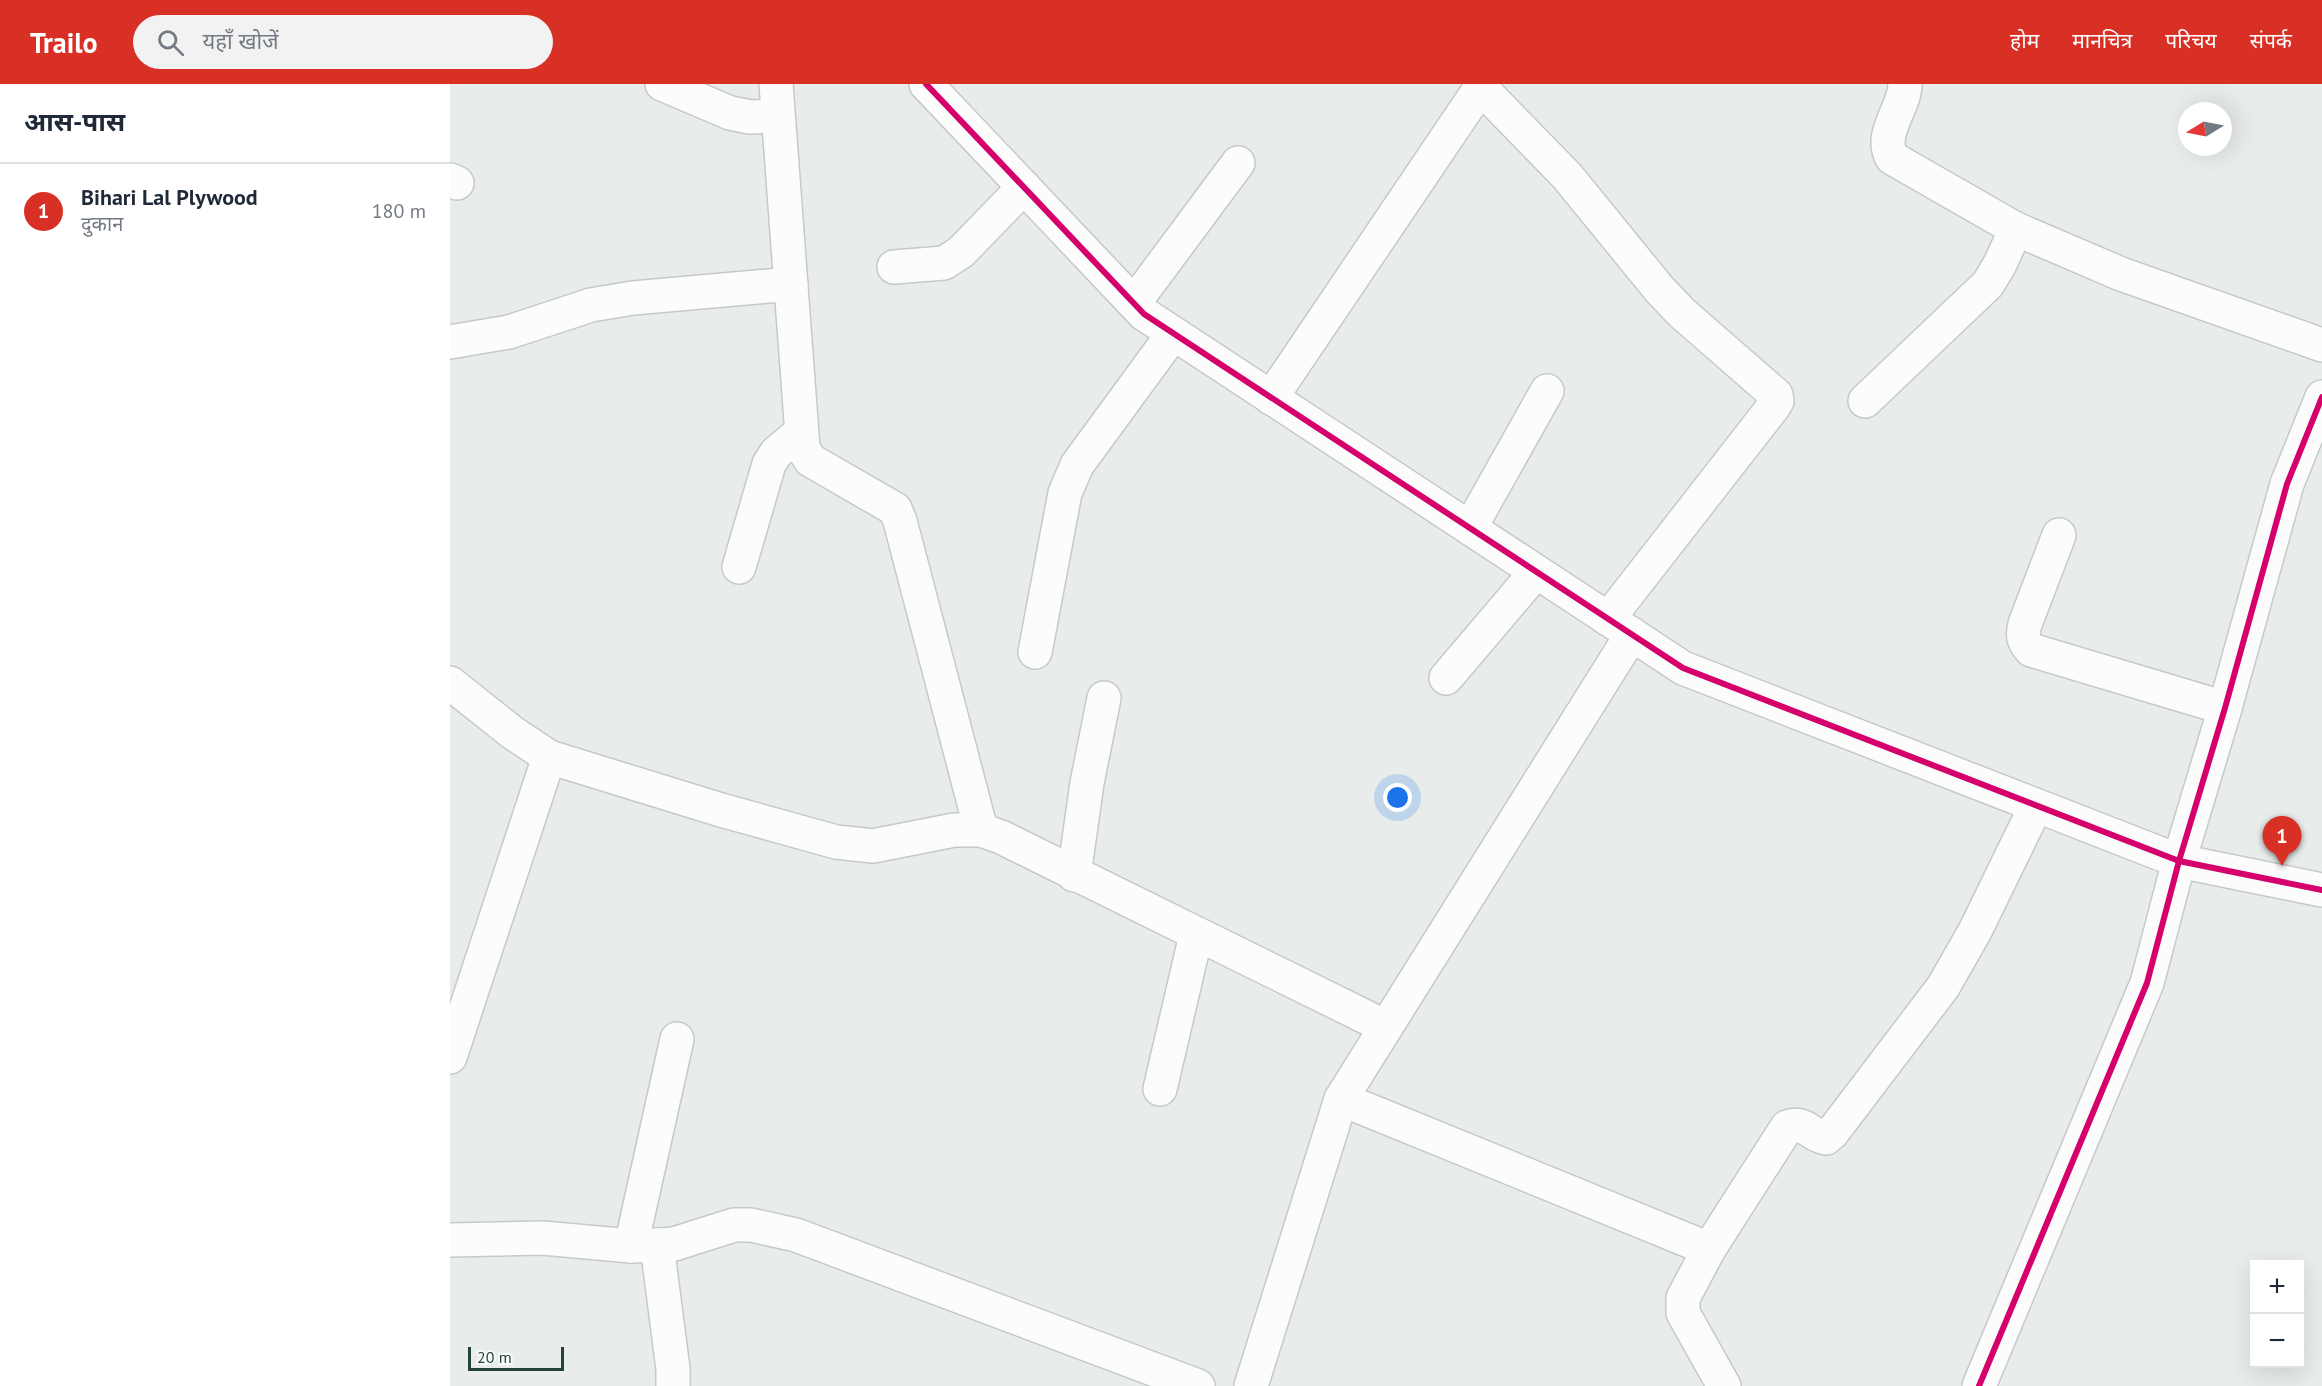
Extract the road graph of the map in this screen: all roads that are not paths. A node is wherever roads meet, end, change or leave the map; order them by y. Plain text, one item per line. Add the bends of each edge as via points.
1 (662, 84) edge
2 (776, 84) edge
3 (926, 84) edge
4 (1483, 84) edge
5 (1905, 84) edge
6 (778, 116) junction
7 (1238, 163) dead end
8 (1024, 187) junction
9 (2016, 229) junction
10 (894, 267) dead end
11 (791, 284) junction
12 (1134, 303) junction
13 (1173, 334) junction
14 (450, 342) edge
15 (2322, 345) edge
16 (1547, 391) dead end
17 (2322, 397) edge
18 (1271, 398) junction
19 (1865, 401) dead end
20 (801, 432) junction
21 (1470, 528) junction
22 (2059, 535) dead end
23 (739, 567) dead end
24 (1536, 572) junction
25 (1620, 627) junction
26 (1035, 652) dead end
27 (1446, 678) dead end
28 (450, 683) edge
29 (1104, 698) dead end
30 (2225, 708) junction
31 (549, 757) junction
32 (2036, 806) junction
33 (981, 830) junction
34 (2179, 861) junction
35 (1074, 875) junction
36 (2322, 890) edge
37 (1196, 934) junction
38 (1386, 1027) junction
39 (677, 1039) dead end
40 (450, 1057) edge
41 (1160, 1089) dead end
42 (1341, 1100) junction
43 (450, 1240) edge
44 (644, 1245) junction
45 (1709, 1249) junction
46 (673, 1386) edge
47 (1198, 1386) edge
48 (1251, 1386) edge
49 (1724, 1386) edge
50 (1979, 1386) edge

1 - 6 street via 730,113
2 - 6 street
3 - 8 street
4 - 18 street
4 - 25 street via 1487,94 1567,176 1660,290 1776,395 1774,406
5 - 9 street via 1888,138 1887,150 1892,158
6 - 11 street
7 - 12 street
8 - 10 street via 961,252 944,263
8 - 12 street
9 - 15 street via 2121,274
9 - 19 street via 1988,284
11 - 14 street via 591,305 509,332
11 - 20 street
12 - 13 street
13 - 18 street
13 - 26 street via 1077,465 1065,493
16 - 21 street
17 - 30 street via 2287,484
18 - 21 street
20 - 23 street via 769,464
20 - 33 street via 810,460 895,509
21 - 24 street
22 - 30 street via 2022,636 2031,650
24 - 25 street
24 - 27 street
25 - 32 street via 1683,668
25 - 38 street
28 - 31 street
29 - 35 street
30 - 34 street
31 - 33 street via 836,842 873,846 954,830
31 - 40 street
32 - 34 street
32 - 45 street via 1975,932 1943,987 1827,1138 1801,1125 1787,1127
33 - 35 street
34 - 36 street
34 - 50 street via 2147,982
35 - 37 street
37 - 38 street
37 - 41 street
38 - 42 street
39 - 44 street
42 - 45 street
42 - 48 street
43 - 44 street via 543,1238
44 - 46 street via 673,1369
44 - 47 street via 674,1244 734,1225 795,1235
45 - 49 street via 1681,1305

